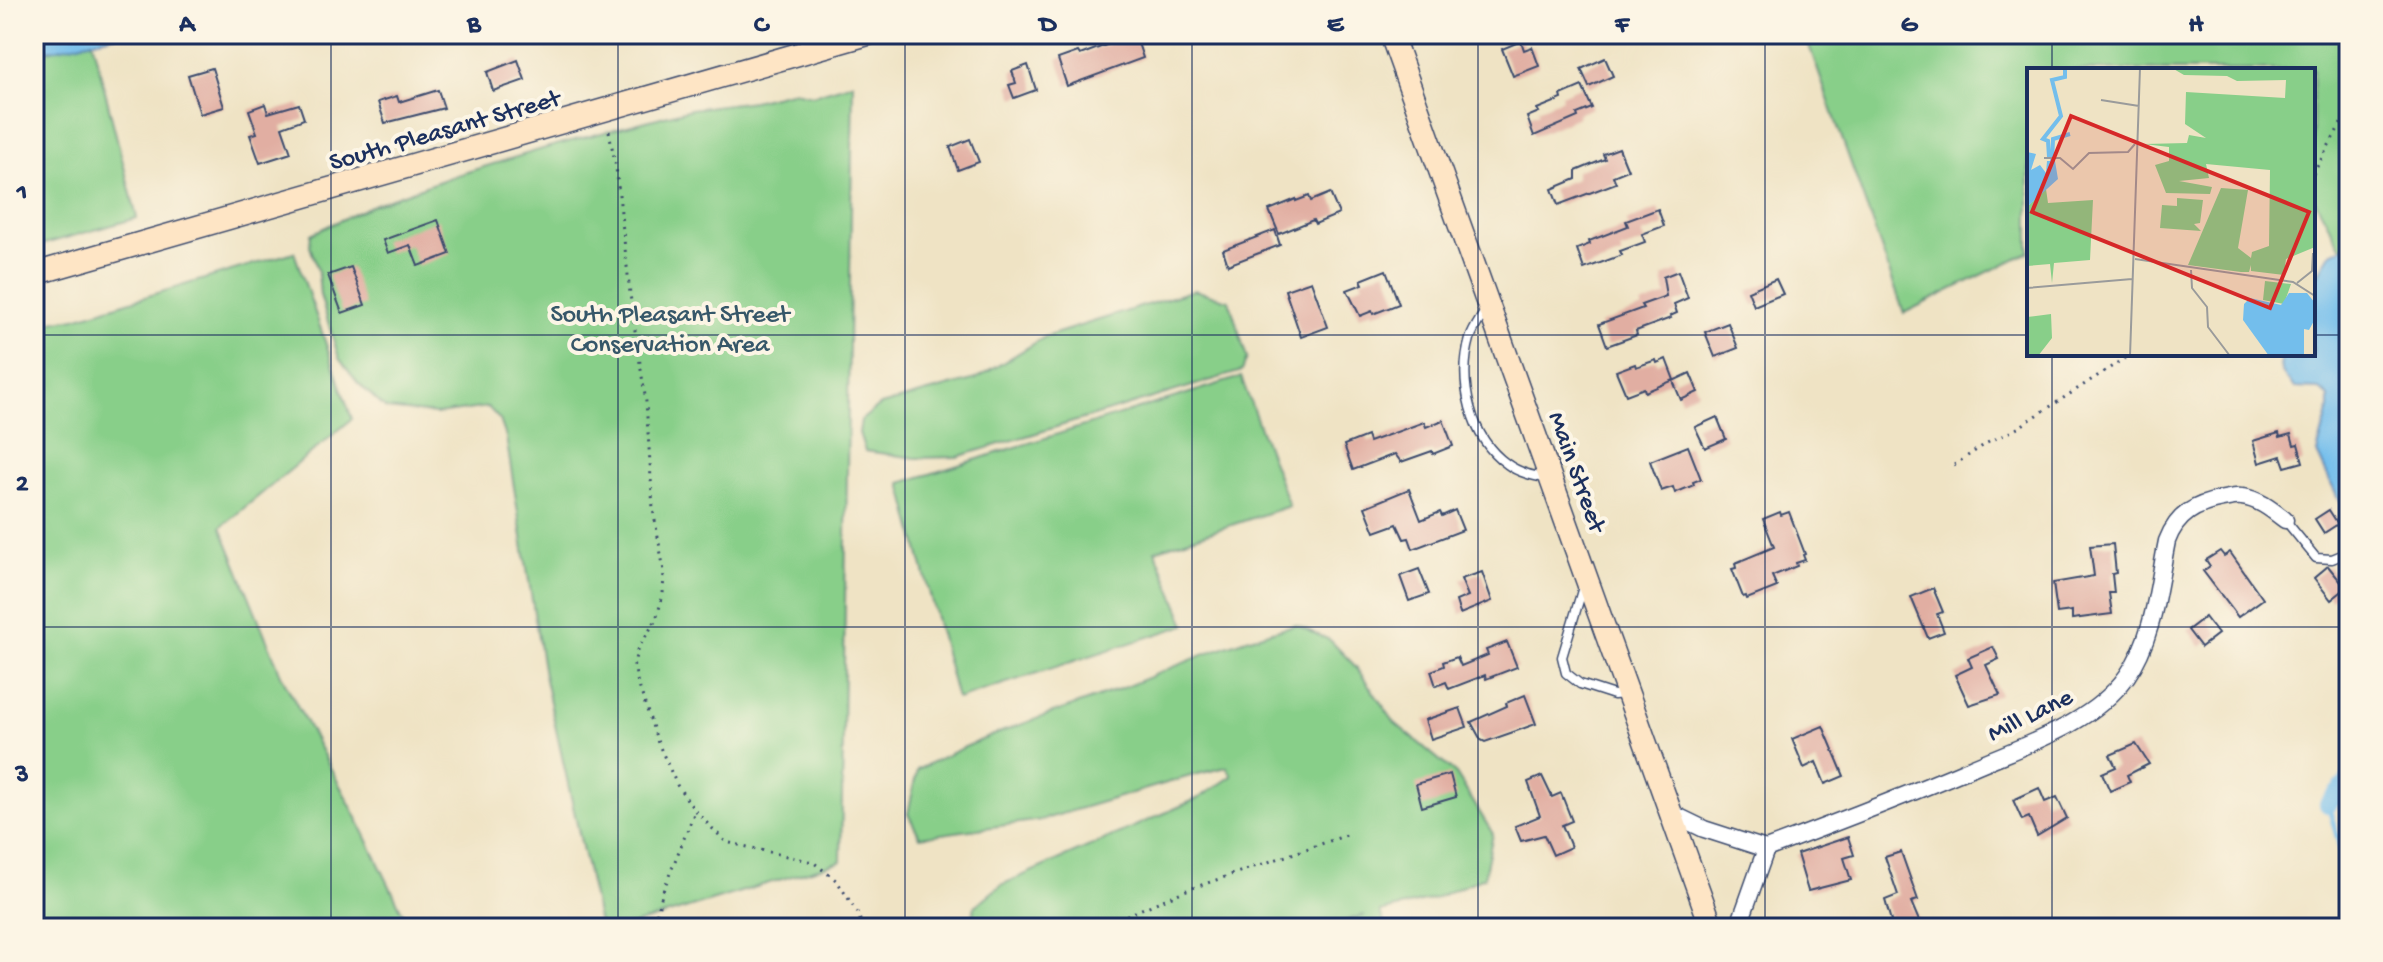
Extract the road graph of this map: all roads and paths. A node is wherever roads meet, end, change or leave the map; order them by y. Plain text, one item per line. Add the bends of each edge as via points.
1 (868, 34) edge
2 (1391, 34) edge
3 (808, 42) edge
4 (2349, 109) edge
5 (606, 111) junction
6 (2315, 170) edge
7 (34, 274) edge
8 (1489, 303) junction
9 (2128, 356) edge
10 (1954, 465) dead end
11 (1553, 481) junction
12 (2285, 520) joint
13 (2349, 552) edge
14 (1587, 574) junction
15 (1629, 694) junction
16 (695, 811) junction
17 (1671, 813) junction
18 (1347, 835) dead end
19 (1766, 849) junction
20 (650, 928) edge
21 (863, 928) edge
22 (1097, 928) edge
23 (1712, 928) edge
24 (1738, 928) edge

1 - 3 main road, South Pleasant Street
2 - 8 main road, Main Street
3 - 5 main road, South Pleasant Street
4 - 6 path
5 - 7 main road, South Pleasant Street
5 - 16 path via 664,571 656,620 634,665 658,743
8 - 11 main road, Main Street
8 - 11 lane via 1471,338 1466,369 1476,424 1491,451 1510,467
9 - 10 path
11 - 14 main road, Main Street
12 - 13 lane via 2316,558
12 - 19 street, Mill Lane via 2266,505 2240,496 2204,503 2180,516 2167,541 2145,641 2127,676 2101,702 2029,743
14 - 15 main road, Main Street
14 - 15 lane via 1562,657 1566,673 1580,684
15 - 17 main road, Main Street
16 - 20 path
16 - 21 path via 726,842 813,862 837,881
17 - 19 street
17 - 23 main road, Main Street
18 - 22 path via 1184,891
19 - 24 street

